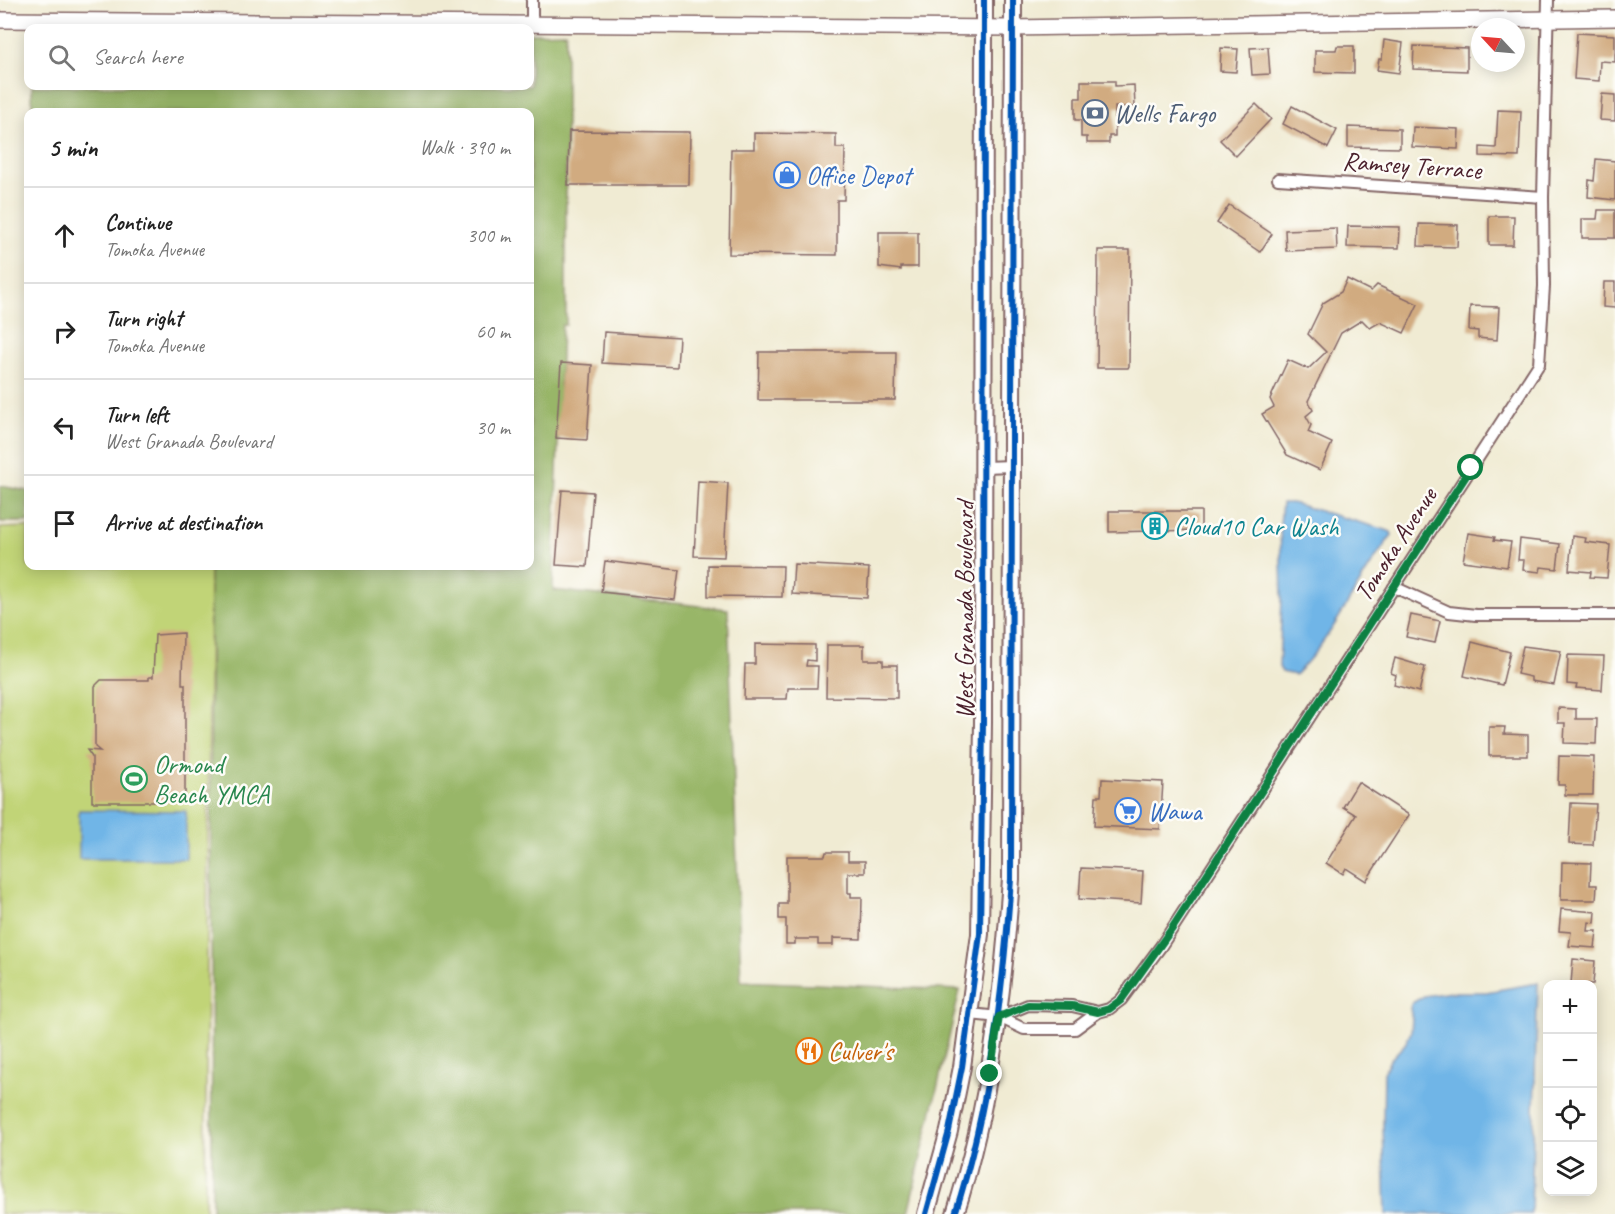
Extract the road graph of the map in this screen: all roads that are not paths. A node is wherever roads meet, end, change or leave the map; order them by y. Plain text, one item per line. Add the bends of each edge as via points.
1 (532, 0) edge
2 (984, 0) edge
3 (1013, 0) edge
4 (1548, 0) edge
5 (1549, 18) junction
6 (1615, 18) edge
7 (0, 20) edge
8 (426, 24) edge
9 (532, 24) edge
10 (534, 25) edge
11 (983, 28) junction
12 (1012, 28) junction
13 (1278, 179) dead end
14 (1543, 197) junction
15 (1012, 466) junction
16 (984, 467) junction
17 (1394, 587) junction
18 (1615, 615) edge
19 (1098, 1012) junction
20 (970, 1014) junction
21 (999, 1017) junction
22 (926, 1214) edge
23 (955, 1214) edge

1 - 9 street
2 - 11 main road, West Granada Boulevard
3 - 12 main road, West Granada Boulevard
4 - 5 street, Tomoka Avenue
5 - 6 street
5 - 12 street
5 - 14 street, Tomoka Avenue
7 - 8 street
10 - 11 street
11 - 12 street
11 - 16 main road, West Granada Boulevard
12 - 15 main road, West Granada Boulevard
13 - 14 street, Ramsey Terrace
14 - 17 street, Tomoka Avenue via 1544,286 1539,364
15 - 16 street
15 - 21 main road, West Granada Boulevard via 1011,879
16 - 20 main road, West Granada Boulevard via 982,872 980,934
17 - 18 street via 1449,612
17 - 19 street, Tomoka Avenue via 1161,946 1121,1000
19 - 21 street, Tomoka Avenue via 1072,1006 1028,1005
19 - 21 street, Tomoka Avenue via 1075,1029 1024,1029
20 - 21 street, Tomoka Avenue
20 - 22 main road, West Granada Boulevard via 949,1131
21 - 23 main road, West Granada Boulevard via 990,1074

